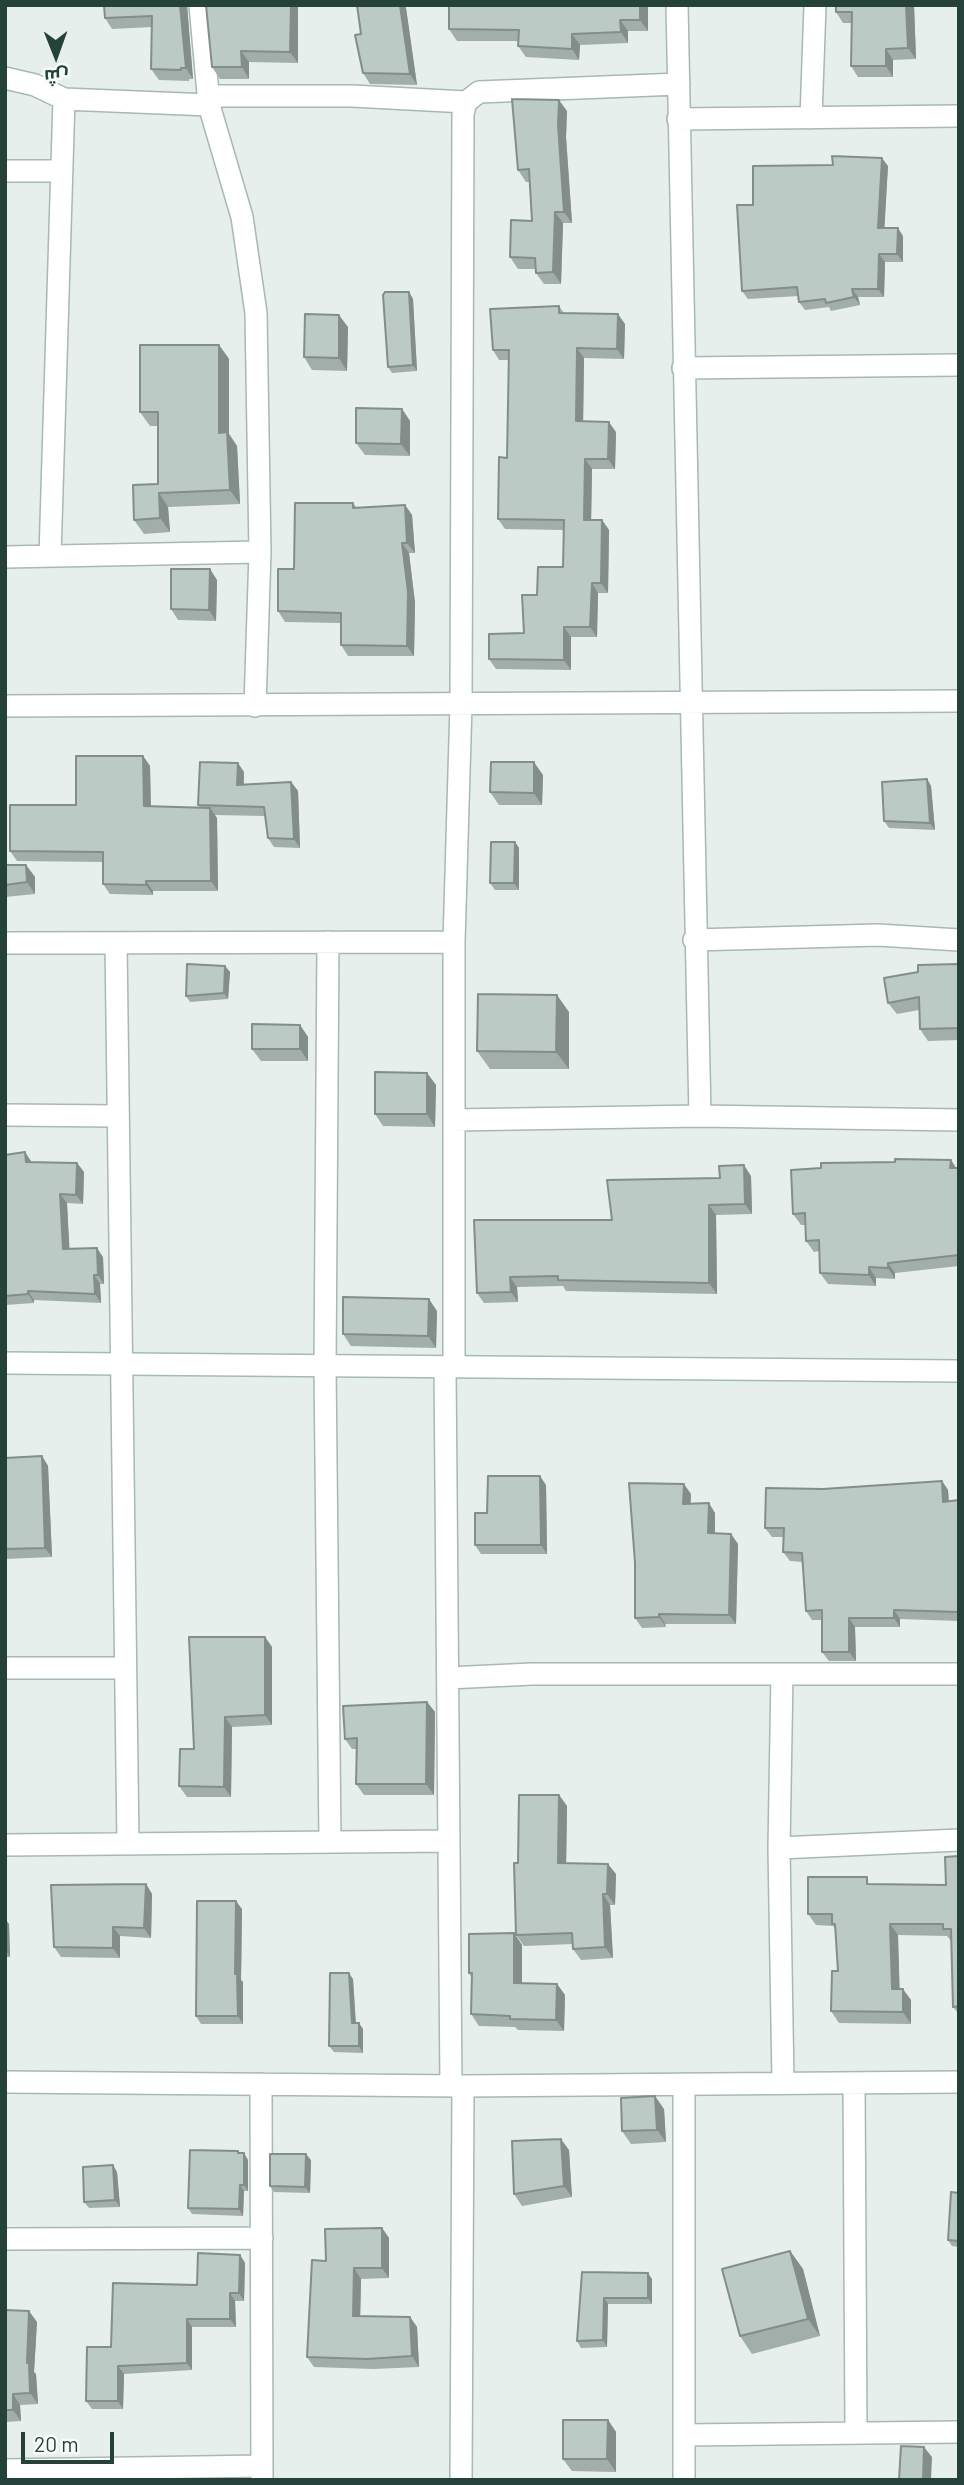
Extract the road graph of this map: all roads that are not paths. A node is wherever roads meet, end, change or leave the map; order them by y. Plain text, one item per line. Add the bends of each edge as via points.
1 (200, 5) edge
2 (677, 5) edge
3 (815, 5) edge
4 (5, 78) edge
5 (678, 83) junction
6 (64, 99) junction
7 (208, 100) junction
8 (466, 102) junction
9 (959, 116) edge
10 (811, 118) junction
11 (678, 119) junction
12 (5, 171) edge
13 (62, 172) junction
14 (959, 365) edge
15 (684, 368) junction
16 (260, 552) junction
17 (5, 556) edge
18 (50, 556) junction
19 (959, 701) edge
20 (690, 703) junction
21 (461, 705) junction
22 (5, 706) edge
23 (255, 706) junction
24 (694, 940) junction
25 (959, 940) edge
26 (328, 942) junction
27 (454, 942) junction
28 (5, 943) edge
29 (116, 943) junction
30 (5, 1115) edge
31 (117, 1116) junction
32 (699, 1116) junction
33 (454, 1120) junction
34 (959, 1120) edge
35 (5, 1363) edge
36 (120, 1364) junction
37 (325, 1366) junction
38 (450, 1367) junction
39 (959, 1371) edge
40 (5, 1668) edge
41 (125, 1668) junction
42 (782, 1674) junction
43 (959, 1674) edge
44 (448, 1678) junction
45 (959, 1840) edge
46 (449, 1841) junction
47 (330, 1842) junction
48 (128, 1844) junction
49 (5, 1845) edge
50 (779, 1848) junction
51 (5, 2081) edge
52 (959, 2082) edge
53 (783, 2083) junction
54 (854, 2083) junction
55 (261, 2084) junction
56 (684, 2084) junction
57 (457, 2086) junction
58 (262, 2238) junction
59 (5, 2239) edge
60 (856, 2432) junction
61 (959, 2432) edge
62 (685, 2435) junction
63 (5, 2470) edge
64 (262, 2473) edge
65 (461, 2480) edge
66 (684, 2480) edge

1 - 7 street
2 - 5 street
3 - 10 street
4 - 6 street
5 - 8 street via 479,92
5 - 11 street
6 - 7 street
6 - 13 street
7 - 8 street via 352,96
7 - 16 street via 242,217 256,313
8 - 21 street
9 - 10 street
10 - 11 street
11 - 15 street
12 - 13 street
13 - 18 street
14 - 15 street
15 - 20 street
16 - 18 street
16 - 23 street
17 - 18 street
19 - 20 street
20 - 21 street
20 - 24 street
21 - 23 street
21 - 27 street
22 - 23 street
24 - 25 street via 878,935
24 - 32 street
26 - 27 street
26 - 29 street
26 - 37 street
27 - 33 street
28 - 29 street
29 - 31 street
30 - 31 street
31 - 36 street
32 - 33 street
32 - 34 street
33 - 38 street
35 - 36 street
36 - 37 street
36 - 41 street
37 - 38 street
37 - 47 street
38 - 39 street
38 - 44 street
40 - 41 street
41 - 48 street
42 - 43 street
42 - 44 street
42 - 50 street
44 - 46 street
45 - 50 street
46 - 47 street
46 - 57 street
47 - 48 street
48 - 49 street
50 - 53 street
51 - 55 street
52 - 54 street
53 - 54 street
53 - 56 street
54 - 60 street
55 - 57 street
55 - 58 street
56 - 57 street
56 - 62 street
57 - 65 street
58 - 59 street
58 - 64 street
60 - 61 street
60 - 62 street
62 - 66 street
63 - 64 street

